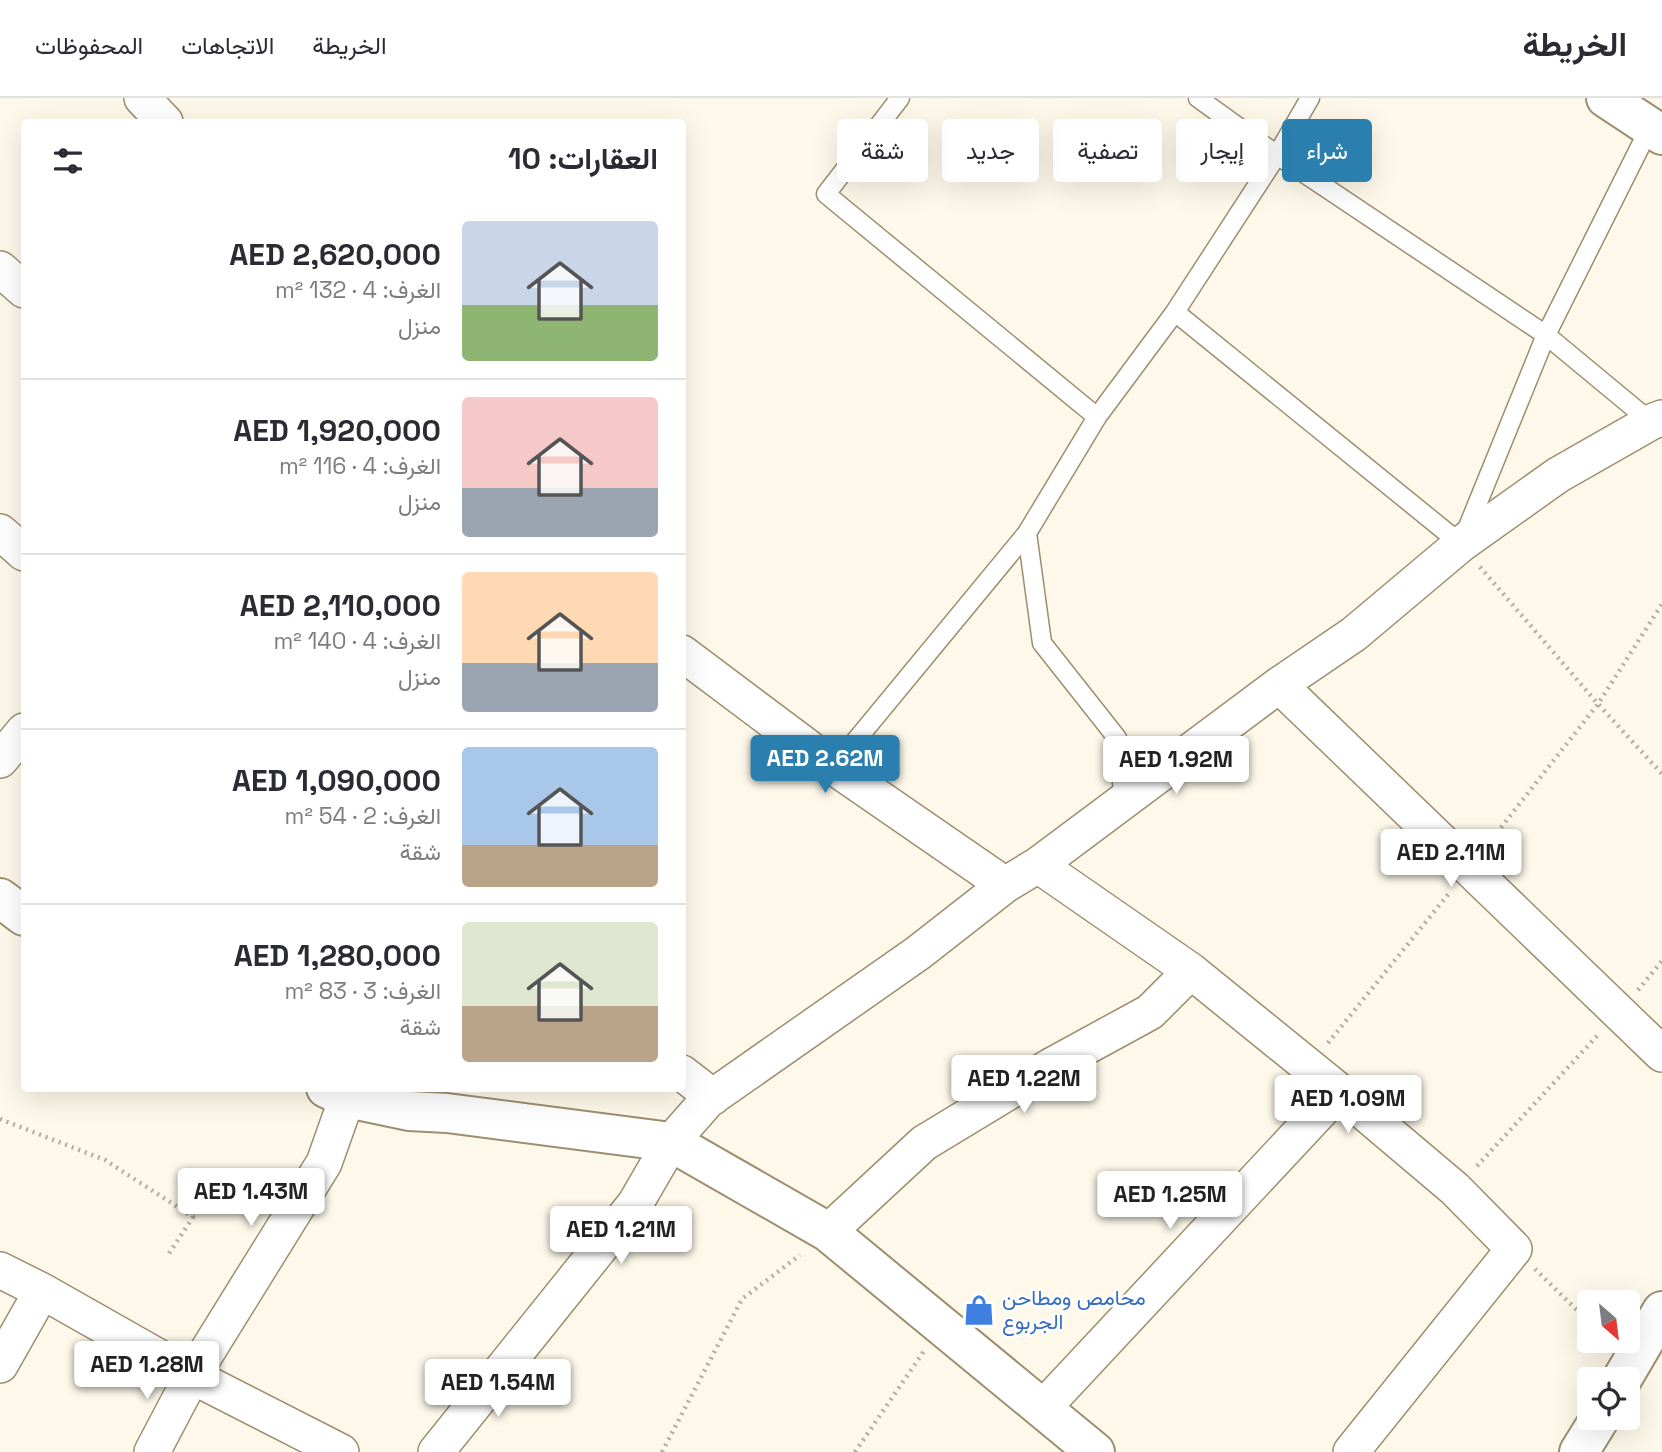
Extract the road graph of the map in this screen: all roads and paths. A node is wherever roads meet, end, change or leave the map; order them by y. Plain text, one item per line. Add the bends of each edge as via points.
1 (142, 98) edge
2 (900, 98) edge
3 (1198, 98) edge
4 (1310, 98) edge
5 (1606, 98) edge
6 (162, 119) edge
7 (1656, 131) edge
8 (1277, 155) junction
9 (0, 269) edge
10 (21, 287) edge
11 (1175, 312) junction
12 (1546, 335) junction
13 (1097, 417) junction
14 (1656, 420) edge
15 (0, 532) edge
16 (1027, 533) junction
17 (1461, 544) junction
18 (21, 550) edge
19 (1662, 604) edge
20 (686, 656) edge
21 (1279, 685) junction
22 (1598, 704) junction
23 (834, 767) junction
24 (1662, 774) edge
25 (1124, 800) junction
26 (1038, 865) junction
27 (1470, 868) junction
28 (1004, 886) junction
29 (0, 898) edge
30 (21, 914) edge
31 (1191, 971) junction
32 (1619, 1013) junction
33 (1662, 1054) edge
34 (1308, 1066) junction
35 (686, 1076) edge
36 (1339, 1091) junction
37 (340, 1092) edge
38 (713, 1097) junction
39 (0, 1119) edge
40 (671, 1142) junction
41 (1455, 1189) junction
42 (828, 1233) junction
43 (1514, 1249) junction
44 (168, 1255) dead end
45 (0, 1270) edge
46 (43, 1290) junction
47 (1577, 1310) edge
48 (1662, 1311) edge
49 (942, 1325) junction
50 (0, 1365) edge
51 (1629, 1367) edge
52 (192, 1377) junction
53 (1042, 1409) junction
54 (1593, 1430) edge
55 (152, 1452) edge
56 (341, 1452) edge
57 (436, 1452) edge
58 (662, 1452) edge
59 (855, 1452) edge
60 (1095, 1452) edge
61 (1351, 1452) edge
62 (1579, 1452) edge

1 - 6 street
2 - 13 lane via 826,194
3 - 8 lane
4 - 8 lane
5 - 7 street
7 - 12 lane
8 - 11 lane
8 - 12 lane
9 - 10 street
11 - 13 lane
11 - 17 lane
12 - 14 lane
12 - 17 lane
13 - 16 lane
14 - 17 street via 1558,475
15 - 18 street
16 - 23 lane
16 - 25 lane via 1042,643 1117,738
17 - 21 street via 1354,634
17 - 22 path
19 - 22 path
20 - 23 street
21 - 25 street
21 - 27 street
22 - 24 path
22 - 27 path
23 - 28 street
25 - 26 street
26 - 28 street
26 - 31 street
27 - 32 street
27 - 34 path
28 - 38 street via 918,953
29 - 30 street
31 - 34 street
31 - 42 street via 1150,1012 924,1143
32 - 33 street
32 - 41 path
34 - 36 street
35 - 38 street
36 - 41 street
36 - 53 street
37 - 40 street via 409,1111
37 - 52 street via 324,1163
38 - 40 street
39 - 44 path via 105,1160 193,1217
40 - 42 street
40 - 57 street via 635,1204
41 - 43 street
42 - 49 street
42 - 58 path via 742,1299
43 - 47 path
43 - 61 street
45 - 46 street
46 - 50 street
46 - 52 street
48 - 51 street
49 - 53 street
49 - 59 path
52 - 55 street
52 - 56 street
53 - 60 street
54 - 62 street

